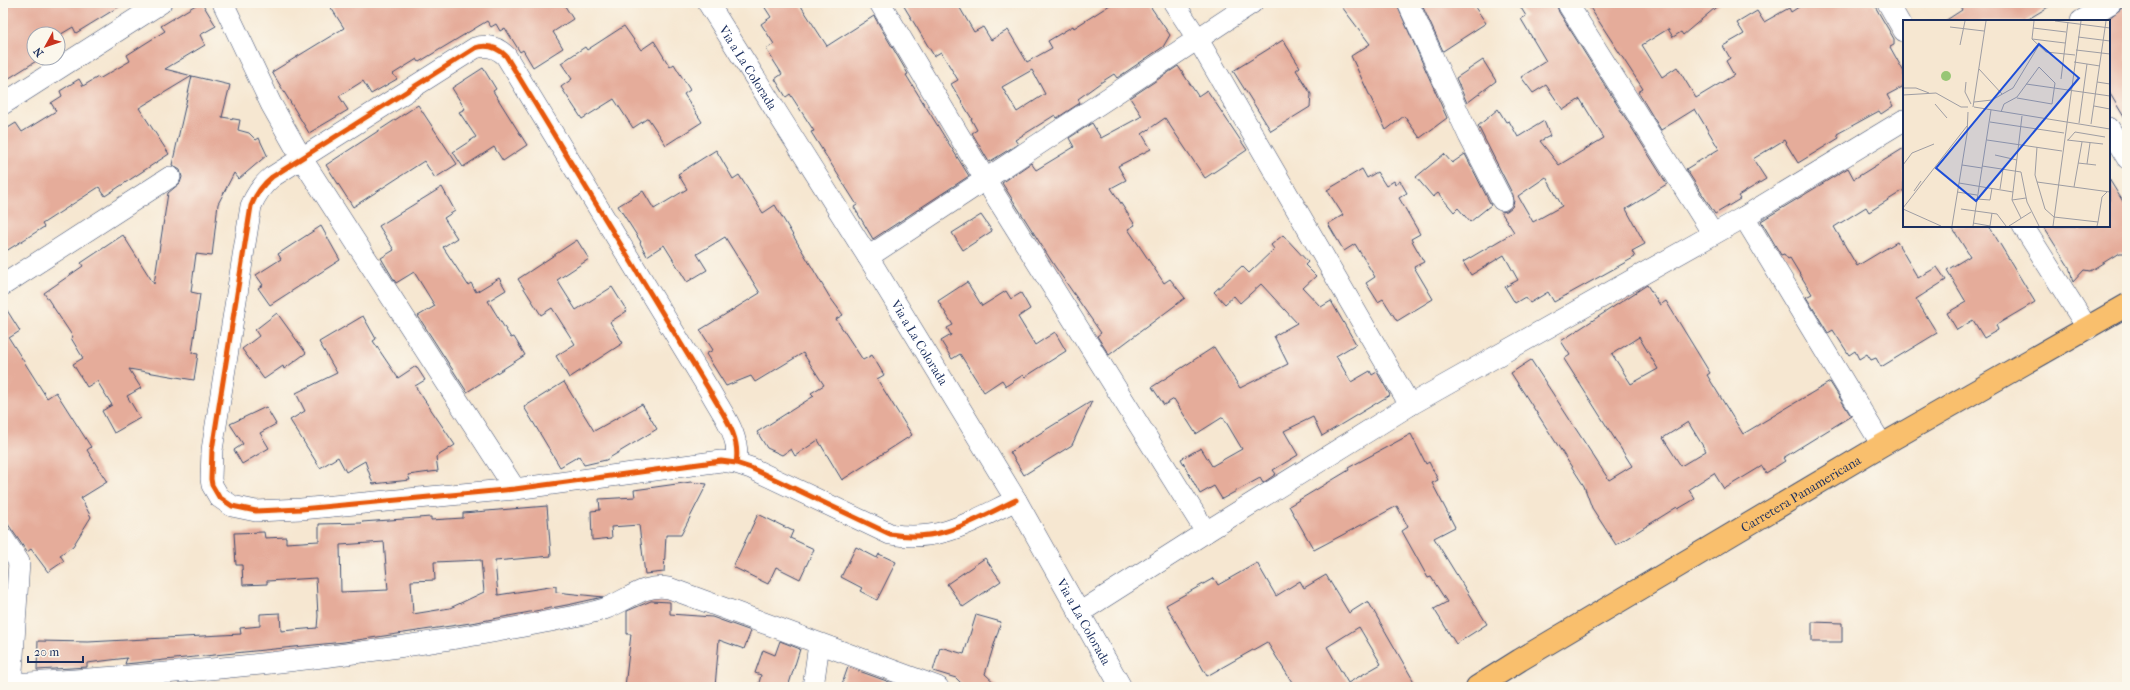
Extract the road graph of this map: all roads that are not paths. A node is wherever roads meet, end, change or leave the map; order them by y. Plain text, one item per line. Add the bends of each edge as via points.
1 (161, 3) edge
2 (223, 3) edge
3 (708, 3) edge
4 (880, 3) edge
5 (1174, 3) edge
6 (1252, 3) edge
7 (1408, 3) edge
8 (1569, 3) edge
9 (1888, 3) edge
10 (1903, 29) edge
11 (1197, 38) junction
12 (3, 104) edge
13 (1903, 121) edge
14 (2110, 130) edge
15 (2127, 158) edge
16 (302, 159) junction
17 (170, 177) dead end
18 (985, 179) junction
19 (1502, 200) dead end
20 (1744, 217) junction
21 (2025, 227) edge
22 (1713, 234) junction
23 (868, 257) junction
24 (3, 285) edge
25 (2127, 305) edge
26 (2088, 329) junction
27 (1410, 405) junction
28 (1882, 445) junction
29 (736, 463) junction
30 (515, 488) junction
31 (1016, 500) junction
32 (1206, 532) junction
33 (3, 538) edge
34 (1079, 613) junction
35 (819, 644) junction
36 (1504, 678) edge
37 (12, 685) edge
38 (813, 687) edge
39 (938, 687) edge
40 (1121, 687) edge
41 (1477, 687) edge

1 - 12 street
2 - 16 street via 270,104
3 - 23 street, Via a La Colorada
4 - 18 street
5 - 11 street
6 - 11 street
7 - 19 street
8 - 22 street
9 - 10 street
11 - 18 street
11 - 27 street
13 - 20 street
14 - 15 street
16 - 29 street via 475,48 490,46 502,52 730,426 738,446
16 - 30 street
16 - 30 street via 264,184 251,206 212,450 211,478 215,491 224,502 232,506 256,511
17 - 24 street
18 - 23 street
18 - 32 street
20 - 22 street
20 - 28 street
21 - 26 street
22 - 27 street
23 - 31 street, Via a La Colorada
25 - 26 main road, Carretera Panamericana
26 - 28 main road, Carretera Panamericana
27 - 32 street
28 - 36 main road, Carretera Panamericana
29 - 30 street via 708,461 683,467
29 - 31 street via 819,499 890,534 907,537 923,537 950,531
31 - 34 street, Via a La Colorada
32 - 34 street
33 - 37 street via 19,562
34 - 40 street, Via a La Colorada
35 - 37 street via 669,588 655,586 594,612 422,643 288,661
35 - 38 street
35 - 39 street
36 - 41 main road, Carretera Panamericana

